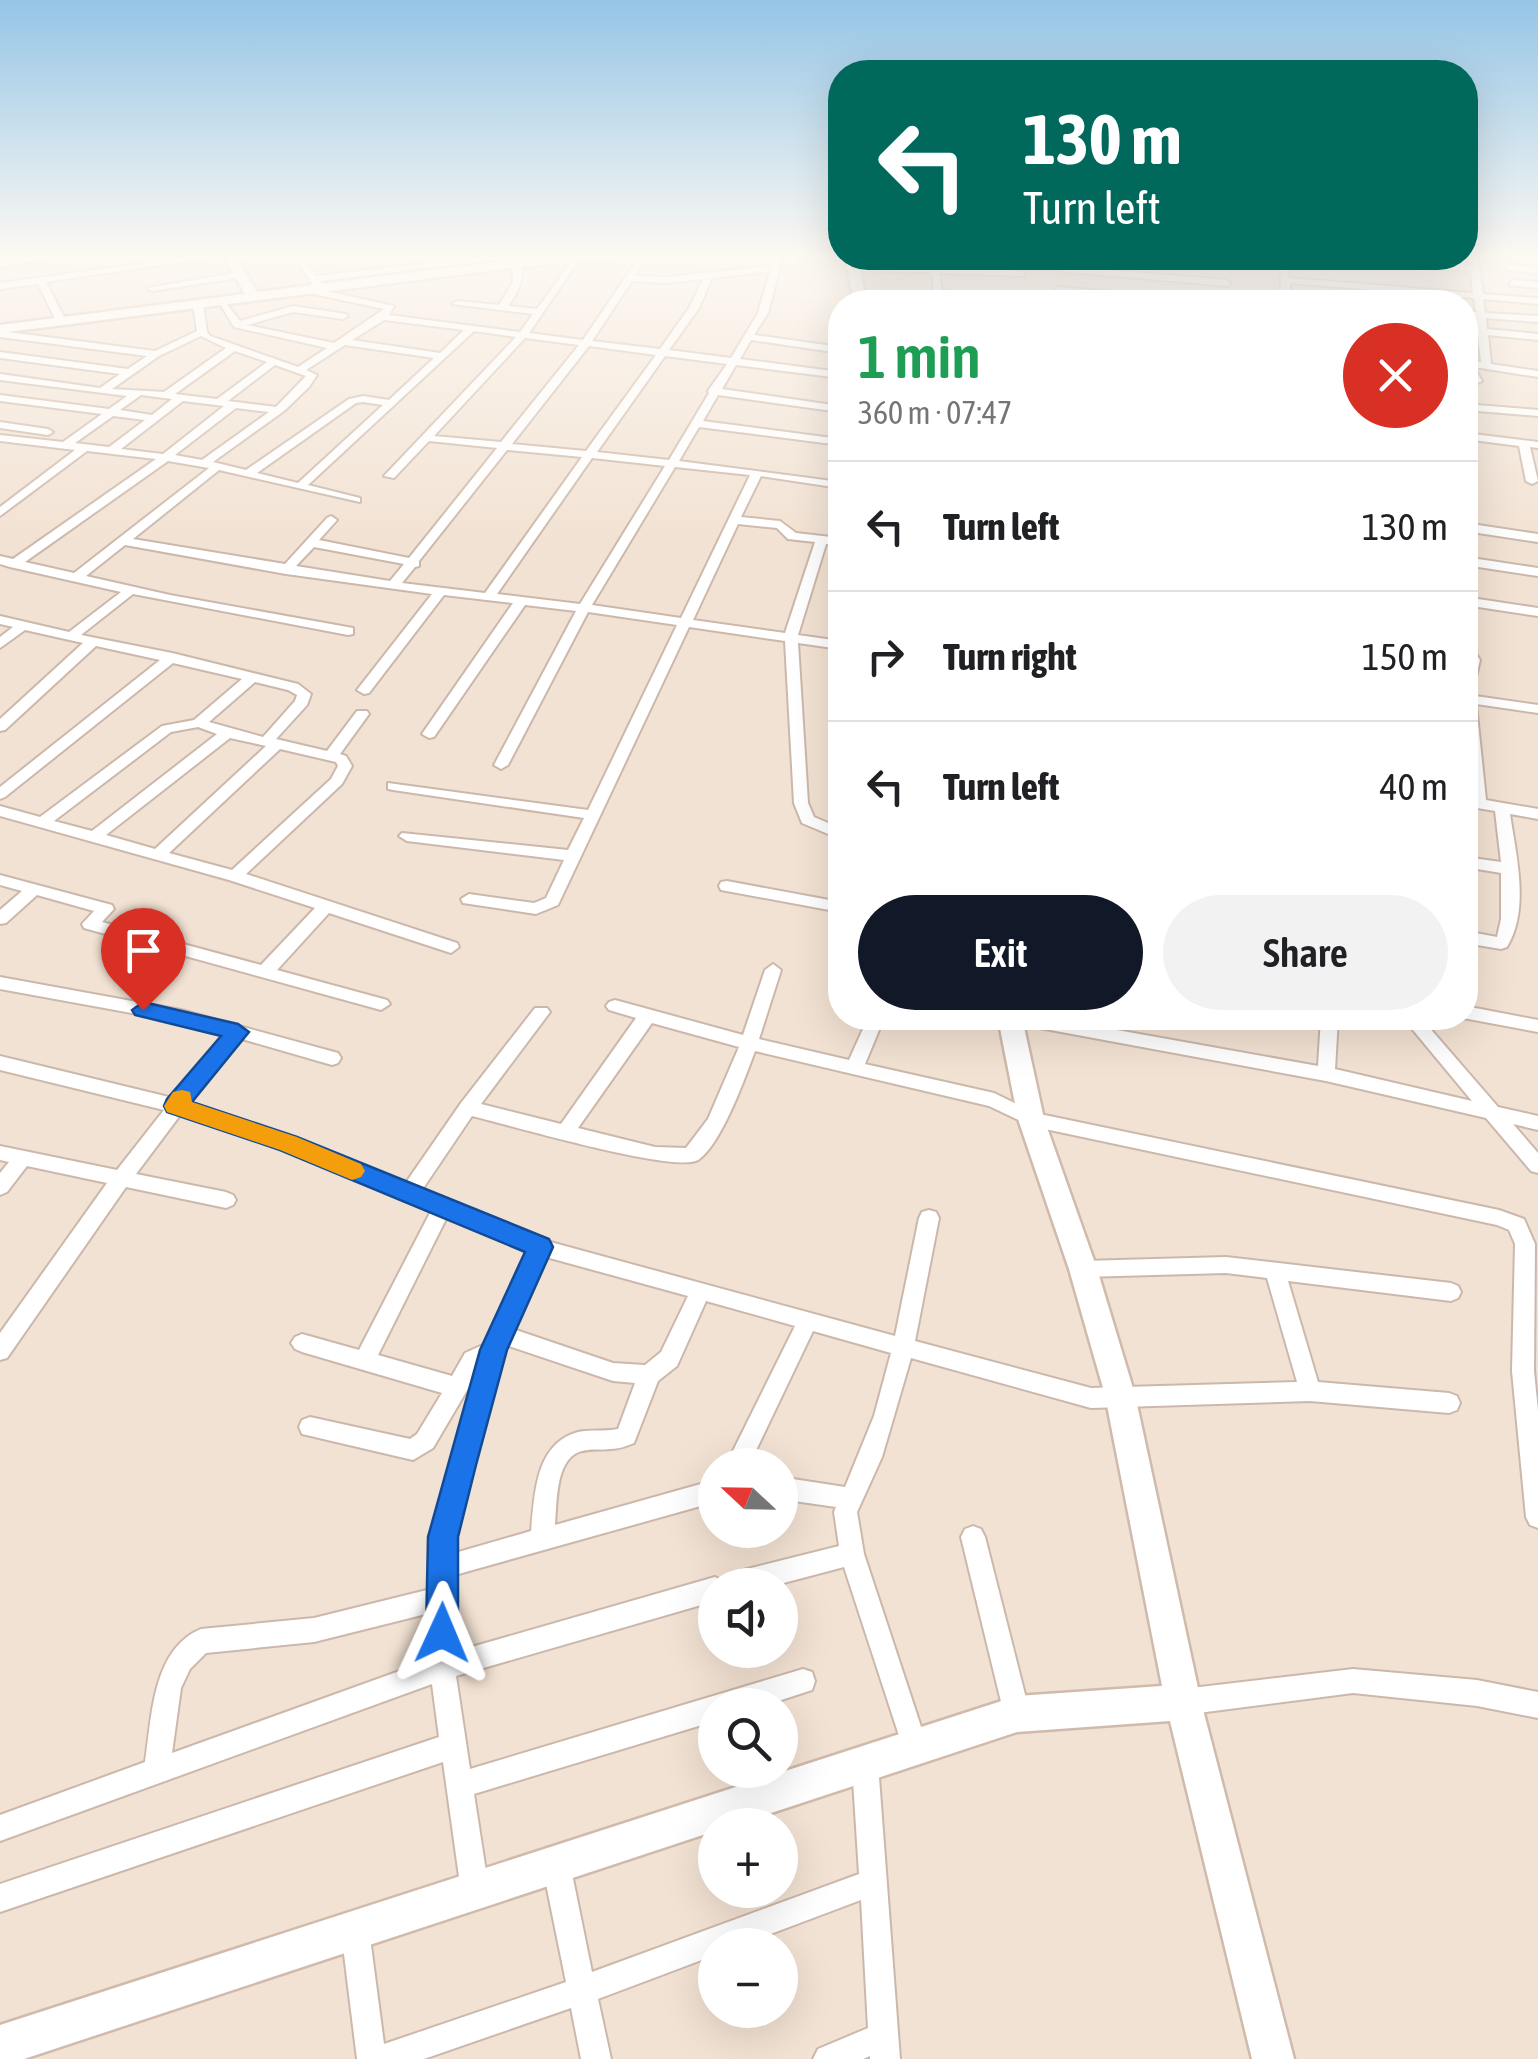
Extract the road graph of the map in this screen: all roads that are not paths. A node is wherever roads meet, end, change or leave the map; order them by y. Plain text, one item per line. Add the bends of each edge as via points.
1 (73, 349) edge
2 (119, 349) edge
3 (166, 349) edge
4 (231, 349) edge
5 (237, 349) edge
6 (334, 349) edge
7 (384, 349) edge
8 (449, 349) edge
9 (510, 349) edge
10 (581, 349) edge
11 (638, 349) edge
12 (665, 349) edge
13 (739, 349) edge
14 (1485, 349) edge
15 (663, 352) junction
16 (156, 354) junction
17 (0, 355) edge
18 (442, 356) junction
19 (276, 360) junction
20 (732, 360) junction
21 (54, 362) junction
22 (1478, 366) edge
23 (302, 368) junction
24 (1487, 368) junction
25 (129, 372) junction
26 (828, 373) edge
27 (1538, 374) edge
28 (0, 377) edge
29 (26, 381) junction
30 (102, 391) junction
31 (714, 391) junction
32 (136, 394) junction
33 (165, 396) junction
34 (0, 398) edge
35 (180, 398) junction
36 (396, 400) junction
37 (218, 403) junction
38 (234, 404) junction
39 (828, 407) edge
40 (1478, 408) edge
41 (276, 410) junction
42 (110, 413) junction
43 (1538, 413) edge
44 (154, 418) junction
45 (694, 423) junction
46 (0, 425) edge
47 (426, 438) junction
48 (1478, 438) edge
49 (7, 439) edge
50 (828, 440) edge
51 (81, 442) junction
52 (1524, 443) junction
53 (502, 444) junction
54 (1538, 445) edge
55 (0, 450) edge
56 (112, 451) junction
57 (590, 454) junction
58 (166, 457) junction
59 (670, 463) junction
60 (212, 464) junction
61 (757, 472) junction
62 (250, 473) junction
63 (390, 476) dead end
64 (1532, 481) dead end
65 (828, 483) edge
66 (302, 485) junction
67 (356, 500) dead end
68 (0, 513) edge
69 (331, 520) dead end
70 (735, 520) junction
71 (1478, 528) edge
72 (1538, 538) edge
73 (822, 539) junction
74 (828, 540) edge
75 (123, 541) junction
76 (314, 543) junction
77 (7, 562) edge
78 (410, 562) junction
79 (1478, 562) edge
80 (286, 570) junction
81 (1538, 572) edge
82 (75, 579) junction
83 (387, 585) junction
84 (130, 591) junction
85 (441, 591) junction
86 (488, 597) junction
87 (521, 601) junction
88 (1478, 603) edge
89 (584, 608) junction
90 (1538, 612) edge
91 (0, 620) edge
92 (688, 622) junction
93 (22, 626) junction
94 (348, 631) dead end
95 (70, 636) junction
96 (791, 636) junction
97 (93, 641) junction
98 (828, 643) edge
99 (0, 644) edge
100 (172, 657) junction
101 (252, 677) junction
102 (364, 690) dead end
103 (1478, 700) edge
104 (0, 703) edge
105 (20, 709) junction
106 (1538, 709) edge
107 (362, 714) dead end
108 (199, 723) junction
109 (0, 727) edge
110 (228, 734) junction
111 (429, 734) dead end
112 (272, 742) junction
113 (331, 756) junction
114 (501, 765) dead end
115 (393, 786) dead end
116 (0, 794) edge
117 (1478, 803) edge
118 (1502, 808) junction
119 (0, 810) edge
120 (1538, 814) edge
121 (594, 815) junction
122 (42, 824) junction
123 (828, 830) edge
124 (406, 836) dead end
125 (93, 838) junction
126 (156, 855) junction
127 (574, 856) junction
128 (1478, 864) edge
129 (1510, 869) junction
130 (235, 876) junction
131 (0, 880) edge
132 (727, 886) dead end
133 (34, 890) junction
134 (470, 900) dead end
135 (828, 905) edge
136 (326, 906) junction
137 (0, 919) edge
138 (1478, 939) edge
139 (451, 947) dead end
140 (773, 970) dead end
141 (265, 972) junction
142 (0, 983) edge
143 (380, 1004) dead end
144 (615, 1006) dead end
145 (542, 1012) dead end
146 (1478, 1014) edge
147 (648, 1016) junction
148 (1538, 1026) edge
149 (871, 1030) edge
150 (1013, 1030) edge
151 (1084, 1030) edge
152 (1329, 1030) edge
153 (1422, 1030) edge
154 (238, 1032) junction
155 (751, 1044) junction
156 (332, 1058) dead end
157 (0, 1063) edge
158 (855, 1066) junction
159 (1326, 1074) junction
160 (176, 1106) junction
161 (468, 1108) junction
162 (1489, 1112) junction
163 (1031, 1118) junction
164 (1538, 1124) edge
165 (565, 1132) junction
166 (0, 1153) edge
167 (22, 1158) junction
168 (1538, 1166) edge
169 (119, 1179) junction
170 (0, 1187) edge
171 (409, 1194) junction
172 (226, 1200) dead end
173 (442, 1208) junction
174 (929, 1218) dead end
175 (540, 1247) junction
176 (1083, 1269) junction
177 (1276, 1270) junction
178 (700, 1291) junction
179 (1451, 1292) dead end
180 (808, 1322) junction
181 (497, 1342) junction
182 (302, 1343) dead end
183 (903, 1349) junction
184 (0, 1351) edge
185 (364, 1360) junction
186 (1531, 1372) edge
187 (649, 1375) junction
188 (455, 1386) junction
189 (1310, 1391) junction
190 (1120, 1396) junction
191 (1450, 1403) dead end
192 (310, 1427) dead end
193 (746, 1448) edge
194 (798, 1491) edge
195 (698, 1496) edge
196 (848, 1498) junction
197 (1538, 1516) edge
198 (973, 1537) dead end
199 (542, 1538) junction
200 (852, 1554) junction
201 (444, 1567) junction
202 (797, 1568) edge
203 (698, 1594) edge
204 (442, 1598) junction
205 (442, 1668) junction
206 (803, 1682) dead end
207 (783, 1688) edge
208 (1183, 1702) junction
209 (1538, 1705) edge
210 (698, 1713) edge
211 (1018, 1714) junction
212 (454, 1745) junction
213 (915, 1748) junction
214 (865, 1764) junction
215 (157, 1770) junction
216 (460, 1785) junction
217 (0, 1828) edge
218 (556, 1864) junction
219 (873, 1882) junction
220 (475, 1891) junction
221 (0, 1898) edge
222 (355, 1930) junction
223 (580, 1991) junction
224 (0, 2046) edge
225 (884, 2048) edge
226 (372, 2059) edge
227 (382, 2059) edge
228 (596, 2059) edge
229 (828, 2059) edge
230 (1273, 2059) edge

1 - 21 street
2 - 16 street
3 - 16 street
4 - 33 street
5 - 19 street
6 - 23 street
7 - 18 street
8 - 18 street
9 - 47 street
10 - 53 street
11 - 15 street
12 - 15 street
13 - 20 street
14 - 24 street
15 - 20 street
15 - 57 street
16 - 25 street
17 - 21 street
18 - 36 street
19 - 23 street
19 - 37 street
20 - 26 street
20 - 31 street
21 - 25 street
21 - 29 street
22 - 24 street
23 - 41 street via 312,378
24 - 27 street
25 - 30 street
28 - 29 street
29 - 30 street
29 - 34 street
30 - 32 street
31 - 39 street
31 - 45 street
32 - 33 street
32 - 42 street
33 - 35 street
34 - 42 street
35 - 37 street
35 - 44 street
36 - 62 street via 353,401
36 - 66 street
37 - 38 street
38 - 41 street
38 - 58 street
40 - 43 street
41 - 60 street
42 - 44 street
42 - 51 street
44 - 56 street
45 - 50 street
45 - 59 street
46 - 51 street
47 - 53 street
47 - 63 street
48 - 52 street
49 - 51 street
49 - 55 street
51 - 56 street
51 - 68 street
52 - 54 street
52 - 64 street
53 - 57 street
53 - 78 street
56 - 58 street
57 - 59 street
57 - 86 street
58 - 60 street
58 - 77 street
59 - 61 street
59 - 89 street
60 - 62 street
60 - 75 street
61 - 65 street
61 - 70 street
62 - 66 street
66 - 67 street
69 - 76 street
70 - 73 street
70 - 92 street
71 - 72 street
73 - 74 street
73 - 96 street
75 - 80 street
75 - 82 street
76 - 78 street
76 - 80 street
77 - 82 street
78 - 83 street
79 - 81 street
80 - 83 street
82 - 84 street
83 - 85 street
84 - 94 street
84 - 95 street
85 - 86 street
85 - 102 street
86 - 87 street
87 - 89 street
87 - 111 street
88 - 90 street
89 - 92 street
89 - 114 street
91 - 93 street
92 - 96 street
92 - 121 street
93 - 95 street
93 - 99 street
95 - 97 street
96 - 98 street
96 - 123 street via 803,814
97 - 100 street
97 - 105 street
100 - 101 street
100 - 116 street
101 - 108 street
101 - 112 street via 304,694
103 - 106 street
104 - 105 street
105 - 109 street
107 - 113 street
108 - 110 street
108 - 122 street via 167,729
110 - 112 street
110 - 125 street
112 - 113 street
112 - 126 street
113 - 130 street via 346,766 338,781
115 - 121 street
117 - 118 street
118 - 120 street
118 - 129 street
119 - 122 street
121 - 127 street
122 - 125 street
124 - 127 street
125 - 126 street
126 - 130 street
127 - 134 street via 543,908
128 - 129 street
129 - 138 street via 1504,942
130 - 136 street
131 - 133 street
132 - 135 street
133 - 137 street
133 - 141 street via 106,909 90,924
136 - 139 street
136 - 141 street
140 - 155 street
141 - 143 street
142 - 154 street
144 - 147 street
145 - 161 street
146 - 148 street
147 - 155 street
147 - 165 street
149 - 158 street
150 - 163 street
151 - 159 street
152 - 159 street
153 - 162 street
154 - 156 street
154 - 160 street
155 - 158 street
155 - 165 street via 692,1155 666,1156
157 - 160 street
158 - 163 street via 994,1100
159 - 162 street
160 - 169 street
160 - 171 street
161 - 165 street
161 - 171 street
162 - 164 street
162 - 168 street
163 - 176 street
163 - 186 street via 1511,1222 1525,1244
166 - 167 street
167 - 169 street
167 - 170 street
169 - 172 street
169 - 184 street
171 - 173 street
173 - 175 street
173 - 185 street
174 - 183 street
175 - 178 street
175 - 181 street
176 - 177 street
176 - 190 street
177 - 179 street
177 - 189 street
178 - 180 street
178 - 187 street via 669,1359
180 - 183 street
180 - 193 street
181 - 187 street
181 - 188 street via 472,1360
181 - 201 street via 443,1537
182 - 185 street
183 - 190 street via 1091,1398
183 - 196 street via 871,1457
185 - 188 street
186 - 197 street
187 - 199 street via 626,1436 572,1444 556,1457
188 - 192 street via 425,1441 413,1450
189 - 190 street
189 - 191 street
190 - 208 street
194 - 196 street
195 - 199 street
196 - 200 street
198 - 211 street
199 - 201 street
200 - 202 street
200 - 213 street
201 - 204 street
203 - 205 street
204 - 205 street
204 - 215 street via 314,1630 200,1642 181,1660 169,1687
205 - 212 street
205 - 215 street
206 - 207 street
208 - 209 street via 1354,1681
208 - 211 street
208 - 230 street
210 - 216 street
211 - 213 street
212 - 216 street
212 - 221 street
213 - 214 street
214 - 218 street
214 - 219 street
215 - 217 street
216 - 220 street
218 - 220 street
218 - 223 street
219 - 223 street
219 - 225 street
220 - 222 street
222 - 224 street
222 - 226 street
223 - 227 street
223 - 228 street
225 - 229 street

